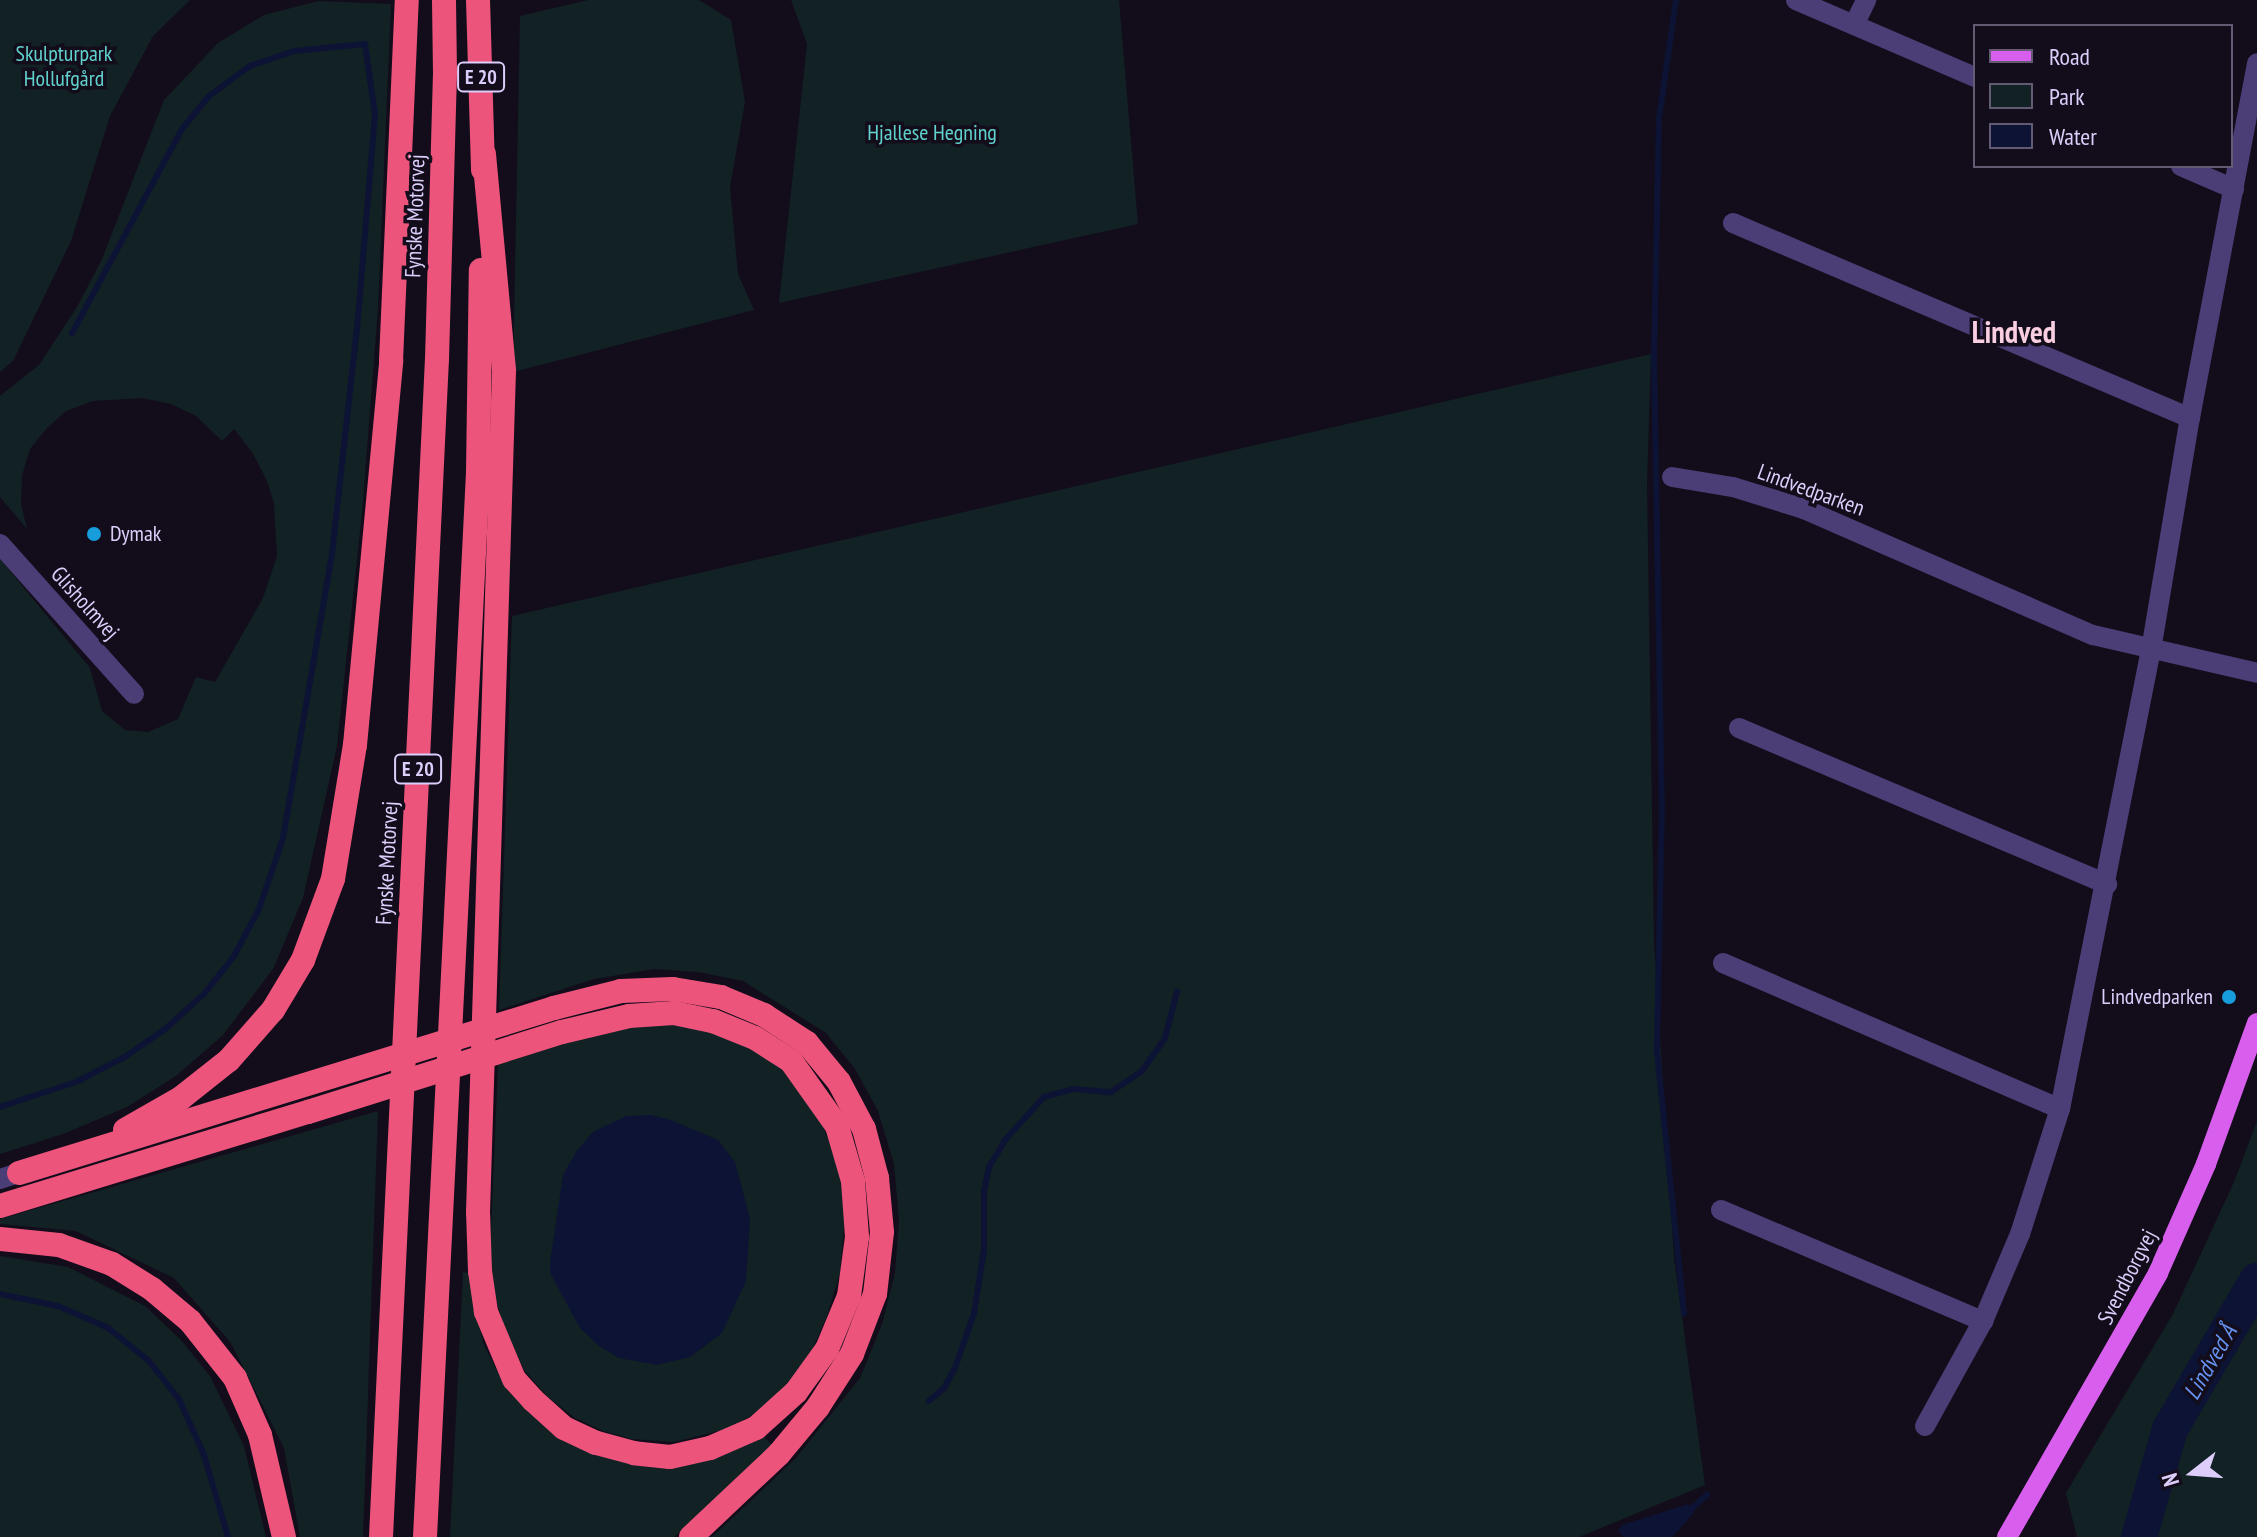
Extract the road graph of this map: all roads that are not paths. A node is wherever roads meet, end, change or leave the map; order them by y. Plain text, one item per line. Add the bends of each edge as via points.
1 (407, 0) edge
2 (444, 0) edge
3 (478, 0) edge
4 (1796, 0) edge
5 (1866, 0) edge
6 (1854, 25) junction
7 (2257, 63) edge
8 (1973, 76) edge
9 (484, 154) junction
10 (2186, 168) edge
11 (2234, 189) junction
12 (1733, 223) dead end
13 (2190, 418) junction
14 (1672, 477) dead end
15 (0, 544) edge
16 (2151, 650) junction
17 (2257, 673) edge
18 (134, 694) dead end
19 (1739, 728) dead end
20 (2107, 884) junction
21 (1723, 963) dead end
22 (2257, 1023) edge
23 (2060, 1109) junction
24 (9, 1176) edge
25 (0, 1206) edge
26 (1721, 1210) dead end
27 (0, 1239) edge
28 (1983, 1321) junction
29 (1925, 1426) dead end
30 (284, 1537) edge
31 (381, 1537) edge
32 (425, 1537) edge
33 (691, 1537) edge
34 (2007, 1537) edge

1 - 24 highway via 391,361 355,745 333,879 303,960 273,1010 229,1060 181,1098 121,1132
2 - 31 highway, Fynske Motorvej / E 20 via 437,375
3 - 9 highway, E 20
4 - 6 street
5 - 6 street
6 - 8 street
7 - 11 street
9 - 25 highway via 504,370 478,1212 486,1312 514,1379 564,1428 596,1443 670,1457 710,1448 756,1428 796,1392 827,1349 849,1296 857,1237 853,1181 837,1126 791,1061 755,1038 674,1013 629,1016 562,1032 308,1112
9 - 32 highway, E 20 via 478,473
10 - 11 street
11 - 13 street
12 - 13 street
13 - 16 street
14 - 16 street, Lindvedparken via 1733,487 1804,509 2093,635
15 - 18 street, Glisholmvej
16 - 17 street, Lindvedparken
16 - 20 street
19 - 20 street
20 - 23 street
21 - 23 street
22 - 34 main road, Svendborgvej via 2158,1273
23 - 28 street via 2028,1215
24 - 33 highway via 621,991 673,989 721,997 764,1015 807,1043 839,1082 864,1129 877,1178 882,1232 875,1294 852,1354 818,1407 779,1454
26 - 28 street
27 - 30 highway via 59,1245 112,1264 190,1321 235,1378 260,1435
28 - 29 street

